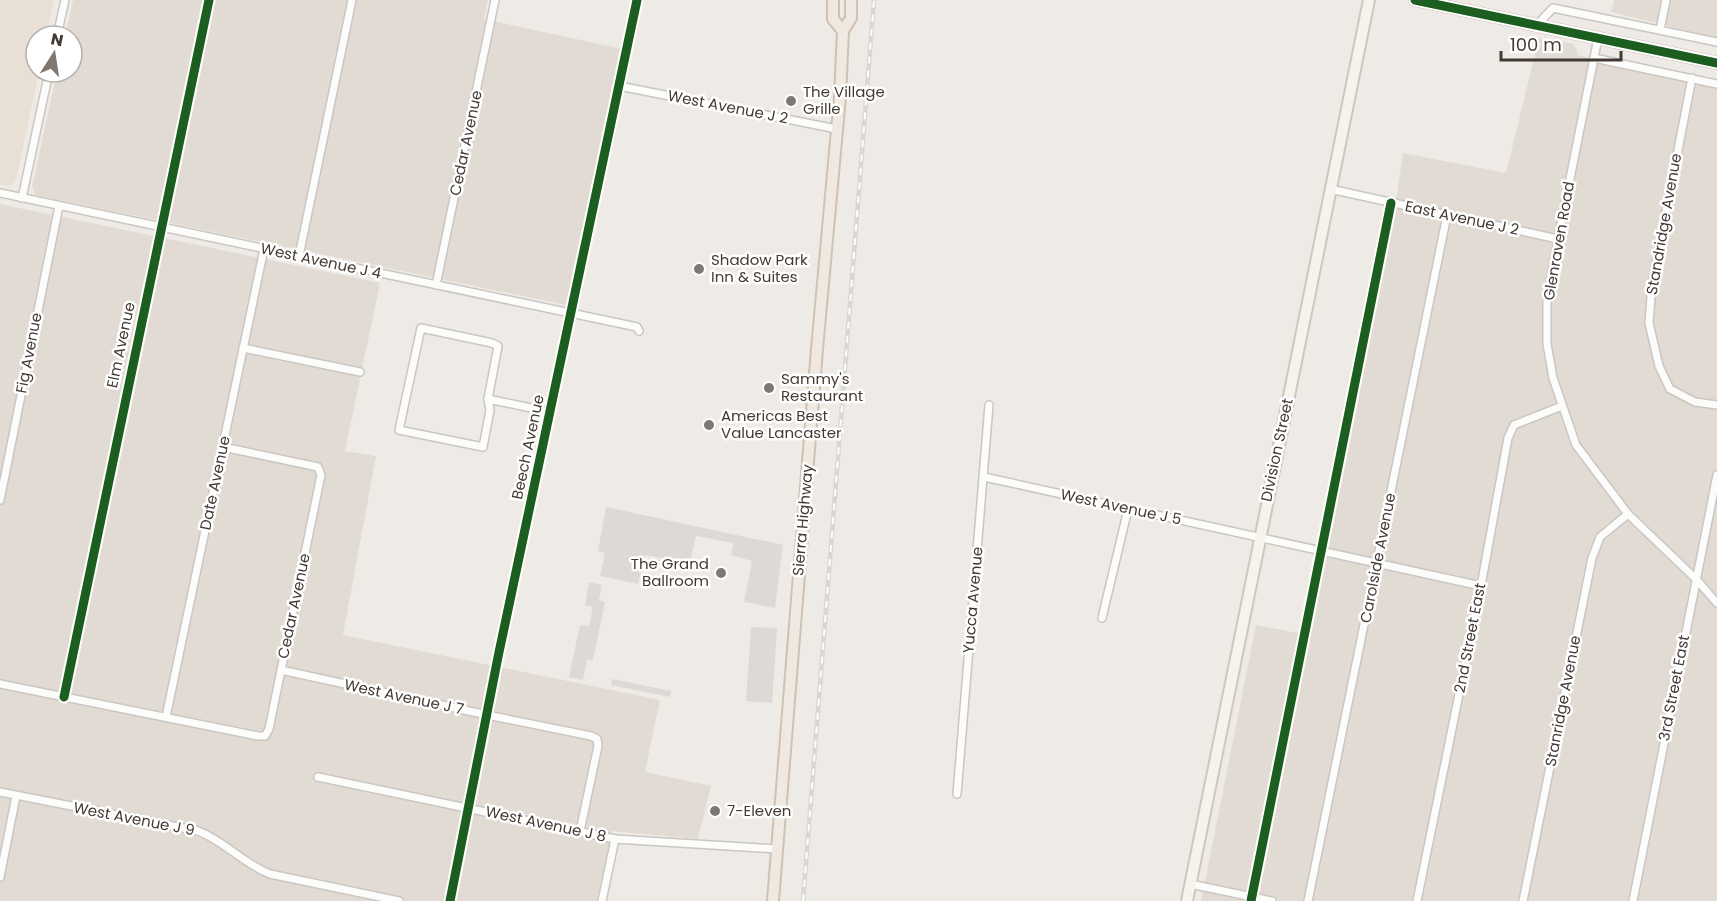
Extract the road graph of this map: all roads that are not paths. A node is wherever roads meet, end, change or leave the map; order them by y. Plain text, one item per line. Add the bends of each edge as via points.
1 (65, 0) edge
2 (209, 0) edge
3 (352, 0) edge
4 (495, 0) edge
5 (638, 0) edge
6 (833, 0) edge
7 (851, 0) edge
8 (1369, 0) edge
9 (1415, 0) edge
10 (1666, 0) edge
11 (60, 24) edge
12 (1537, 25) junction
13 (1660, 30) junction
14 (843, 31) junction
15 (1598, 38) junction
16 (1717, 42) edge
17 (1594, 58) junction
18 (1717, 63) edge
19 (1692, 78) junction
20 (46, 84) edge
21 (1717, 84) edge
22 (619, 86) junction
23 (837, 129) junction
24 (1330, 189) junction
25 (0, 193) edge
26 (22, 198) junction
27 (1391, 203) junction
28 (59, 206) junction
29 (1447, 215) junction
30 (161, 227) junction
31 (1558, 239) junction
32 (264, 249) junction
33 (299, 256) junction
34 (436, 285) junction
35 (571, 314) junction
36 (639, 332) dead end
37 (243, 348) junction
38 (360, 372) dead end
39 (488, 399) junction
40 (989, 405) dead end
41 (1717, 405) edge
42 (1562, 406) junction
43 (550, 412) junction
44 (223, 447) junction
45 (1717, 475) edge
46 (984, 477) junction
47 (0, 500) edge
48 (1128, 509) junction
49 (1628, 514) junction
50 (1259, 536) junction
51 (1322, 550) junction
52 (1378, 562) junction
53 (1695, 579) junction
54 (1481, 586) junction
55 (1717, 603) edge
56 (1102, 618) dead end
57 (281, 670) junction
58 (0, 684) edge
59 (64, 697) junction
60 (487, 715) junction
61 (166, 717) junction
62 (318, 777) dead end
63 (0, 792) edge
64 (957, 794) dead end
65 (16, 796) junction
66 (468, 808) junction
67 (580, 831) junction
68 (615, 839) junction
69 (777, 849) junction
70 (0, 877) edge
71 (1190, 884) junction
72 (1251, 899) edge
73 (399, 901) edge
74 (450, 901) edge
75 (602, 901) edge
76 (773, 901) edge
77 (1187, 901) edge
78 (1272, 901) edge
79 (1308, 901) edge
80 (1417, 901) edge
81 (1523, 901) edge
82 (1633, 901) edge

1 - 11 street
2 - 30 street, Elm Avenue
3 - 33 street
4 - 34 street, Cedar Avenue
5 - 22 street, Beech Avenue
6 - 14 main road, Sierra Highway via 833,19
7 - 14 main road, Sierra Highway via 851,18
8 - 24 main road, Division Street
9 - 12 main road
10 - 13 street
12 - 13 street via 1553,8
12 - 15 main road
13 - 16 street
14 - 23 main road, Sierra Highway
15 - 17 street, Glenraven Road
15 - 18 main road
17 - 19 street
17 - 31 street, Glenraven Road
19 - 21 street
19 - 41 street, Standridge Avenue via 1652,284 1649,323 1659,366 1670,389 1695,402
20 - 26 street
22 - 23 street, West Avenue J 2
22 - 35 street, Beech Avenue
23 - 69 main road, Sierra Highway
24 - 27 street, East Avenue J 2
24 - 50 main road, Division Street
25 - 26 street, West Avenue J 4
26 - 28 street, West Avenue J 4
27 - 29 street, East Avenue J 2
27 - 51 street
28 - 30 street, West Avenue J 4
28 - 47 street, Fig Avenue
29 - 31 street, East Avenue J 2
29 - 52 street, Carolside Avenue
30 - 32 street, West Avenue J 4
30 - 59 street, Elm Avenue
31 - 42 street, Glenraven Road via 1547,301 1547,344
32 - 33 street, West Avenue J 4
32 - 37 street, Date Avenue
33 - 34 street, West Avenue J 4
34 - 35 street, West Avenue J 4
35 - 36 street, West Avenue J 4 via 637,327
35 - 43 street, Beech Avenue
37 - 38 street
37 - 44 street, Date Avenue
39 - 39 street via 498,346 421,328 399,430 483,447 490,410
39 - 43 street
40 - 46 street, Yucca Avenue
42 - 49 street, Glenraven Road via 1576,446
42 - 54 street, 2nd Street East via 1514,425 1508,438
43 - 60 street, Beech Avenue
44 - 57 street, Cedar Avenue via 318,467 321,475
44 - 61 street, Date Avenue
45 - 53 street, 3rd Street East
46 - 48 street, West Avenue J 5
46 - 64 street, Yucca Avenue
48 - 50 street, West Avenue J 5
48 - 56 street
49 - 53 street, Glenraven Road
49 - 81 street, Stanridge Avenue via 1600,537 1592,558
50 - 51 street, West Avenue J 5
50 - 71 main road, Division Street
51 - 52 street, West Avenue J 5
51 - 72 street
52 - 54 street, West Avenue J 5
52 - 79 street, Carolside Avenue
53 - 55 street, Glenraven Road
53 - 82 street, 3rd Street East
54 - 80 street, 2nd Street East
57 - 60 street, West Avenue J 7
57 - 61 street, Cedar Avenue via 265,736
58 - 59 street
59 - 61 street
60 - 66 street, Beech Avenue
60 - 67 street, West Avenue J 7 via 597,739
62 - 66 street, West Avenue J 8
63 - 65 street, West Avenue J 9
65 - 70 street
65 - 73 street, West Avenue J 9 via 198,831 270,874
66 - 67 street, West Avenue J 8
66 - 74 street, Beech Avenue
67 - 68 street, West Avenue J 8
68 - 69 street, West Avenue J 8
68 - 75 street
69 - 76 main road, Sierra Highway
71 - 72 street
71 - 77 main road, Division Street
72 - 78 street

